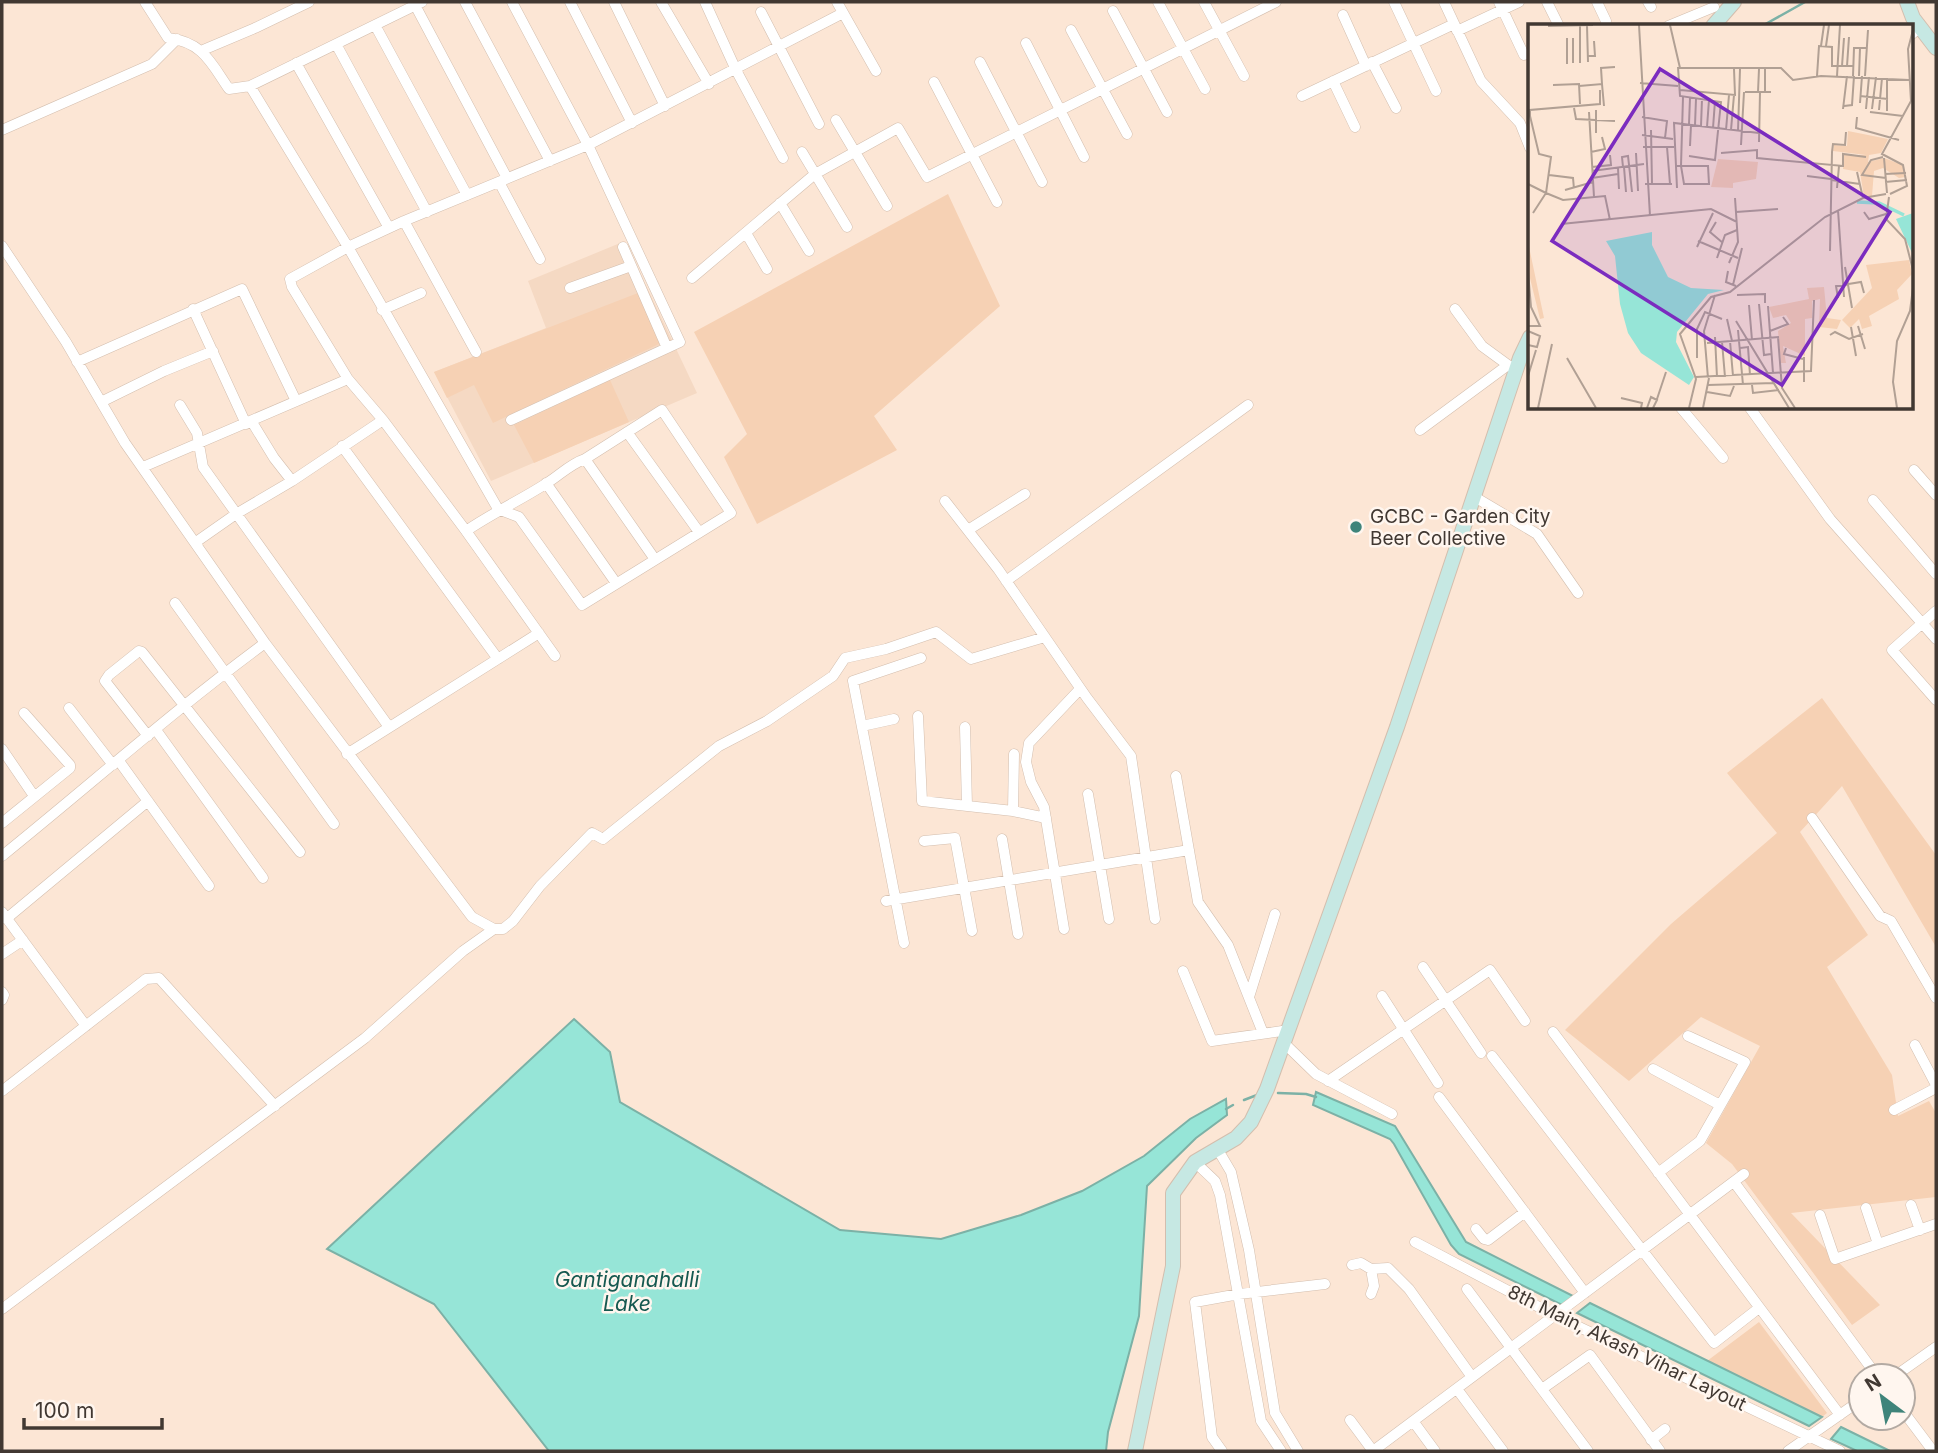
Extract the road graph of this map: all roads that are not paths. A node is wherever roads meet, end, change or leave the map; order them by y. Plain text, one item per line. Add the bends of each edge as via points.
1 (145, 2) edge
2 (309, 2) edge
3 (465, 2) edge
4 (512, 2) edge
5 (570, 2) edge
6 (614, 2) edge
7 (661, 2) edge
8 (705, 2) edge
9 (837, 2) edge
10 (1158, 2) edge
11 (1204, 2) edge
12 (1276, 2) edge
13 (1394, 2) edge
14 (1444, 2) edge
15 (1519, 2) edge
16 (1547, 2) edge
17 (1597, 2) edge
18 (1734, 2) edge
19 (1907, 2) edge
20 (418, 3) edge
21 (1262, 5) edge
22 (1501, 6) edge
23 (1113, 11) dead end
24 (761, 12) dead end
25 (843, 13) junction
26 (1714, 13) edge
27 (1343, 15) dead end
28 (1606, 21) dead end
29 (1558, 24) edge
30 (1675, 24) edge
31 (375, 25) junction
32 (1456, 27) junction
33 (1072, 30) dead end
34 (1219, 30) junction
35 (1916, 31) edge
36 (177, 39) junction
37 (1026, 43) dead end
38 (1413, 43) junction
39 (336, 44) junction
40 (779, 47) junction
41 (1183, 48) junction
42 (1936, 48) edge
43 (203, 50) junction
44 (1524, 55) dead end
45 (980, 62) dead end
46 (296, 63) junction
47 (1369, 64) junction
48 (1143, 68) junction
49 (736, 70) junction
50 (876, 71) dead end
51 (1244, 76) dead end
52 (1333, 81) junction
53 (934, 82) dead end
54 (709, 84) junction
55 (250, 86) junction
56 (1103, 89) junction
57 (1205, 89) dead end
58 (1436, 91) dead end
59 (1302, 96) dead end
60 (664, 106) junction
61 (1396, 108) dead end
62 (1060, 110) junction
63 (1167, 112) dead end
64 (836, 120) dead end
65 (632, 122) junction
66 (819, 124) dead end
67 (1356, 127) dead end
68 (2, 130) edge
69 (1016, 132) junction
70 (1127, 134) dead end
71 (1528, 143) edge
72 (589, 145) junction
73 (802, 152) dead end
74 (855, 152) junction
75 (972, 155) junction
76 (1084, 157) dead end
77 (783, 158) dead end
78 (550, 161) junction
79 (816, 174) junction
80 (503, 180) junction
81 (1042, 181) dead end
82 (467, 195) junction
83 (997, 202) dead end
84 (780, 204) junction
85 (887, 206) dead end
86 (427, 212) junction
87 (404, 221) junction
88 (847, 227) dead end
89 (389, 228) junction
90 (746, 233) junction
91 (2, 246) edge
92 (348, 247) junction
93 (623, 247) dead end
94 (809, 251) dead end
95 (540, 259) dead end
96 (631, 266) junction
97 (767, 269) dead end
98 (692, 278) dead end
99 (570, 288) dead end
100 (421, 293) dead end
101 (193, 309) junction
102 (1455, 309) dead end
103 (382, 310) junction
104 (1528, 340) edge
105 (667, 348) junction
106 (213, 351) junction
107 (476, 352) dead end
108 (77, 362) junction
109 (1512, 367) junction
110 (348, 379) junction
111 (296, 401) junction
112 (101, 402) junction
113 (180, 405) dead end
114 (1248, 405) dead end
115 (1683, 410) edge
116 (1751, 410) edge
117 (383, 420) junction
118 (511, 420) dead end
119 (249, 423) junction
120 (1420, 430) dead end
121 (627, 432) junction
122 (198, 442) junction
123 (342, 446) junction
124 (1723, 458) dead end
125 (585, 459) junction
126 (143, 467) junction
127 (1914, 470) dead end
128 (292, 481) junction
129 (546, 484) junction
130 (1025, 494) dead end
131 (1936, 495) edge
132 (1473, 496) junction
133 (1873, 500) dead end
134 (945, 501) dead end
135 (498, 509) junction
136 (236, 514) junction
137 (968, 530) junction
138 (466, 531) junction
139 (699, 532) junction
140 (196, 542) junction
141 (654, 558) junction
142 (1936, 574) edge
143 (1006, 581) junction
144 (616, 583) junction
145 (1578, 593) dead end
146 (175, 603) dead end
147 (1936, 611) edge
148 (1922, 623) junction
149 (539, 633) junction
150 (1045, 637) junction
151 (1936, 639) edge
152 (265, 643) junction
153 (555, 656) dead end
154 (921, 658) dead end
155 (498, 659) junction
156 (225, 672) junction
157 (1080, 689) junction
158 (1936, 700) edge
159 (184, 704) junction
160 (69, 708) dead end
161 (24, 713) dead end
162 (918, 716) dead end
163 (894, 719) dead end
164 (862, 726) junction
165 (389, 727) junction
166 (965, 727) dead end
167 (152, 733) junction
168 (2, 749) edge
169 (347, 754) junction
170 (1014, 754) dead end
171 (116, 763) junction
172 (1175, 776) dead end
173 (1088, 794) dead end
174 (34, 796) junction
175 (148, 800) junction
176 (967, 806) junction
177 (1013, 811) junction
178 (1046, 818) junction
179 (1812, 818) dead end
180 (2, 823) edge
181 (334, 824) dead end
182 (1002, 839) dead end
183 (924, 841) dead end
184 (1189, 850) junction
185 (299, 852) dead end
186 (2, 856) edge
187 (1146, 857) junction
188 (1100, 865) junction
189 (1056, 873) junction
190 (263, 878) dead end
191 (1009, 880) junction
192 (209, 886) dead end
193 (964, 888) junction
194 (891, 901) junction
195 (1275, 914) dead end
196 (4, 916) edge
197 (1109, 919) dead end
198 (1155, 919) dead end
199 (494, 929) junction
200 (1064, 929) dead end
201 (972, 931) dead end
202 (1018, 934) dead end
203 (23, 940) junction
204 (904, 943) dead end
205 (2, 954) edge
206 (1423, 967) dead end
207 (1183, 971) dead end
208 (2, 992) edge
209 (1382, 996) dead end
210 (1249, 998) junction
211 (2, 999) edge
212 (1936, 999) edge
213 (1446, 1001) junction
214 (1525, 1021) dead end
215 (86, 1026) junction
216 (1403, 1030) junction
217 (1553, 1032) dead end
218 (1263, 1033) junction
219 (1286, 1036) junction
220 (1688, 1036) dead end
221 (1915, 1045) dead end
222 (1653, 1069) dead end
223 (1328, 1081) junction
224 (1438, 1083) dead end
225 (1936, 1086) edge
226 (2, 1091) edge
227 (1439, 1097) dead end
228 (1720, 1105) junction
229 (275, 1106) junction
230 (1894, 1110) dead end
231 (1392, 1114) dead end
232 (1218, 1150) junction
233 (1195, 1163) junction
234 (1658, 1173) junction
235 (1744, 1174) dead end
236 (1734, 1182) junction
237 (1911, 1205) dead end
238 (1866, 1208) dead end
239 (1525, 1212) junction
240 (1690, 1215) junction
241 (1820, 1215) dead end
242 (1936, 1224) edge
243 (1476, 1228) dead end
244 (1920, 1230) junction
245 (1415, 1242) dead end
246 (1878, 1244) junction
247 (1642, 1250) junction
248 (1352, 1265) dead end
249 (1371, 1269) junction
250 (1325, 1284) dead end
251 (1467, 1289) dead end
252 (1256, 1293) junction
253 (1585, 1293) junction
254 (1239, 1294) junction
255 (1371, 1294) dead end
256 (1759, 1308) junction
257 (2, 1309) edge
258 (1558, 1314) junction
259 (1936, 1347) edge
260 (1512, 1348) junction
261 (1867, 1362) edge
262 (1915, 1362) edge
263 (1472, 1377) junction
264 (1457, 1389) junction
265 (1542, 1389) junction
266 (1847, 1410) edge
267 (1840, 1415) junction
268 (1350, 1420) dead end
269 (1413, 1421) junction
270 (1665, 1429) dead end
271 (1917, 1429) edge
272 (1936, 1434) edge
273 (1810, 1435) junction
274 (1651, 1440) junction
275 (1926, 1441) junction
276 (1135, 1451) edge
277 (1222, 1451) edge
278 (1281, 1451) edge
279 (1298, 1451) edge
280 (1373, 1451) edge
281 (1435, 1451) edge
282 (1503, 1451) edge
283 (1588, 1451) edge
284 (1660, 1451) edge
285 (1788, 1451) edge
286 (1840, 1451) edge
287 (1933, 1451) edge

1 - 36 street via 168,38
2 - 43 street
3 - 78 street
4 - 72 street
5 - 65 street
6 - 60 street
7 - 54 street
8 - 49 street
9 - 25 street
10 - 41 street
11 - 34 street
12 - 21 street
13 - 38 street
14 - 32 street
15 - 22 street
16 - 29 street
17 - 28 street
18 - 26 street
19 - 35 street
20 - 31 street
20 - 80 street
21 - 34 street
22 - 32 street
22 - 44 street
23 - 48 street
24 - 40 street
25 - 40 street
25 - 50 street
26 - 30 street
27 - 47 street
31 - 39 street
31 - 82 street
32 - 38 street
32 - 71 street via 1481,81 1520,123
33 - 56 street
34 - 41 street
34 - 51 street
35 - 42 street
36 - 43 street
36 - 68 street via 152,64
37 - 62 street
38 - 47 street
38 - 58 street
39 - 46 street
39 - 86 street
40 - 49 street
40 - 66 street
41 - 48 street
41 - 57 street
43 - 55 street via 229,89
45 - 69 street
46 - 55 street
46 - 89 street
47 - 52 street
47 - 61 street
48 - 56 street
48 - 63 street
49 - 54 street
49 - 77 street
52 - 59 street
52 - 67 street
53 - 75 street
54 - 60 street
55 - 92 street
56 - 62 street
56 - 70 street
60 - 65 street
62 - 69 street
62 - 76 street
64 - 74 street
65 - 72 street
69 - 75 street
69 - 81 street
72 - 78 street
72 - 105 street via 680,342
73 - 79 street
74 - 75 street via 898,128 927,177
74 - 79 street
74 - 85 street
75 - 83 street
78 - 80 street
79 - 84 street
79 - 88 street
80 - 82 street
80 - 95 street
82 - 86 street
84 - 90 street
84 - 94 street
86 - 87 street
87 - 89 street
87 - 107 street
89 - 92 street
90 - 97 street
90 - 98 street
91 - 108 street
92 - 103 street
92 - 110 street via 290,279
93 - 96 street
96 - 99 street
96 - 105 street
100 - 103 street
101 - 106 street
101 - 108 street
101 - 111 street via 242,289
102 - 109 street via 1482,346
103 - 135 street
104 - 109 street
105 - 118 street
106 - 112 street
106 - 119 street
108 - 112 street
109 - 120 street
109 - 132 street
110 - 111 street
110 - 117 street
111 - 119 street
112 - 126 street
113 - 122 street
114 - 143 street
115 - 124 street
116 - 148 street via 1830,519
117 - 123 street
117 - 138 street
119 - 122 street
119 - 128 street
121 - 125 street
121 - 139 street
121 - 139 street via 663,410 731,513
122 - 126 street
122 - 136 street via 203,467
123 - 128 street
123 - 155 street
125 - 129 street
125 - 141 street
126 - 140 street
127 - 131 street
128 - 136 street
129 - 135 street
129 - 144 street
130 - 137 street
132 - 145 street via 1538,534
132 - 219 street
133 - 142 street
134 - 137 street
135 - 138 street
135 - 144 street via 519,517 582,605
136 - 140 street
136 - 165 street
137 - 143 street
138 - 149 street
139 - 141 street
140 - 152 street
141 - 144 street
143 - 150 street
146 - 156 street
147 - 148 street
148 - 151 street
148 - 158 street via 1892,650
149 - 153 street
149 - 155 street
150 - 157 street
150 - 199 street via 971,659 936,632 845,658 833,676 768,721 719,746 603,839 592,833 513,921
152 - 156 street
152 - 169 street
154 - 164 street via 853,681
155 - 165 street
156 - 159 street
156 - 181 street
157 - 178 street via 1029,743 1026,762
157 - 187 street via 1130,756
159 - 167 street
159 - 167 street via 142,652 109,675 105,681
159 - 185 street
160 - 171 street
161 - 174 street via 70,765
162 - 176 street via 922,801
163 - 164 street
164 - 194 street
165 - 169 street
166 - 176 street
167 - 171 street
167 - 190 street
168 - 174 street
169 - 199 street via 471,917
170 - 177 street
171 - 175 street
171 - 186 street
172 - 184 street
173 - 188 street
174 - 180 street
175 - 192 street
175 - 196 street
176 - 177 street
177 - 178 street
178 - 189 street
179 - 212 street via 1880,916 1891,922
182 - 191 street
183 - 193 street via 955,838
184 - 187 street
184 - 210 street via 1198,902 1228,945
187 - 188 street
187 - 198 street
188 - 189 street
188 - 197 street
189 - 191 street
189 - 200 street
191 - 193 street
191 - 202 street
193 - 194 street
193 - 201 street
194 - 204 street
195 - 210 street
196 - 203 street
199 - 229 street
203 - 205 street
203 - 215 street
206 - 213 street
207 - 218 street via 1212,1041
208 - 211 street
209 - 216 street
210 - 218 street
213 - 214 street via 1490,970
213 - 216 street
213 - 247 street
215 - 226 street
215 - 229 street via 146,979 159,978
216 - 223 street
216 - 224 street
217 - 234 street
218 - 219 street
219 - 223 street via 1316,1074
219 - 232 street via 1251,1122
220 - 228 street via 1745,1062
221 - 225 street
222 - 228 street
223 - 231 street
225 - 230 street
227 - 239 street
228 - 234 street via 1700,1142
229 - 257 street
232 - 233 street
232 - 252 street via 1231,1172
233 - 254 street via 1214,1181 1220,1195
233 - 276 street via 1173,1193 1173,1266
234 - 240 street
235 - 236 street
236 - 240 street
236 - 261 street
237 - 244 street
238 - 246 street
239 - 243 street via 1489,1240
239 - 253 street
240 - 247 street
240 - 256 street
241 - 246 street via 1835,1259
242 - 244 street
244 - 246 street
245 - 258 street, 8th Main, Akash Vihar Layout
247 - 253 street
247 - 256 street via 1714,1343
248 - 249 street
249 - 255 street
249 - 263 street via 1388,1268 1409,1289
250 - 252 street
251 - 260 street
252 - 254 street
252 - 279 street via 1275,1413
253 - 258 street
254 - 277 street via 1195,1302 1212,1437
254 - 278 street via 1261,1421
256 - 267 street
258 - 260 street
258 - 273 street, 8th Main, Akash Vihar Layout
259 - 262 street
260 - 263 street
260 - 265 street
263 - 264 street
264 - 269 street
264 - 282 street
265 - 274 street via 1590,1354
265 - 283 street
266 - 267 street
267 - 273 street
268 - 280 street
269 - 280 street
269 - 281 street
270 - 274 street
271 - 275 street
272 - 275 street
273 - 285 street
273 - 286 street, 8th Main, Akash Vihar Layout
274 - 284 street
275 - 287 street

